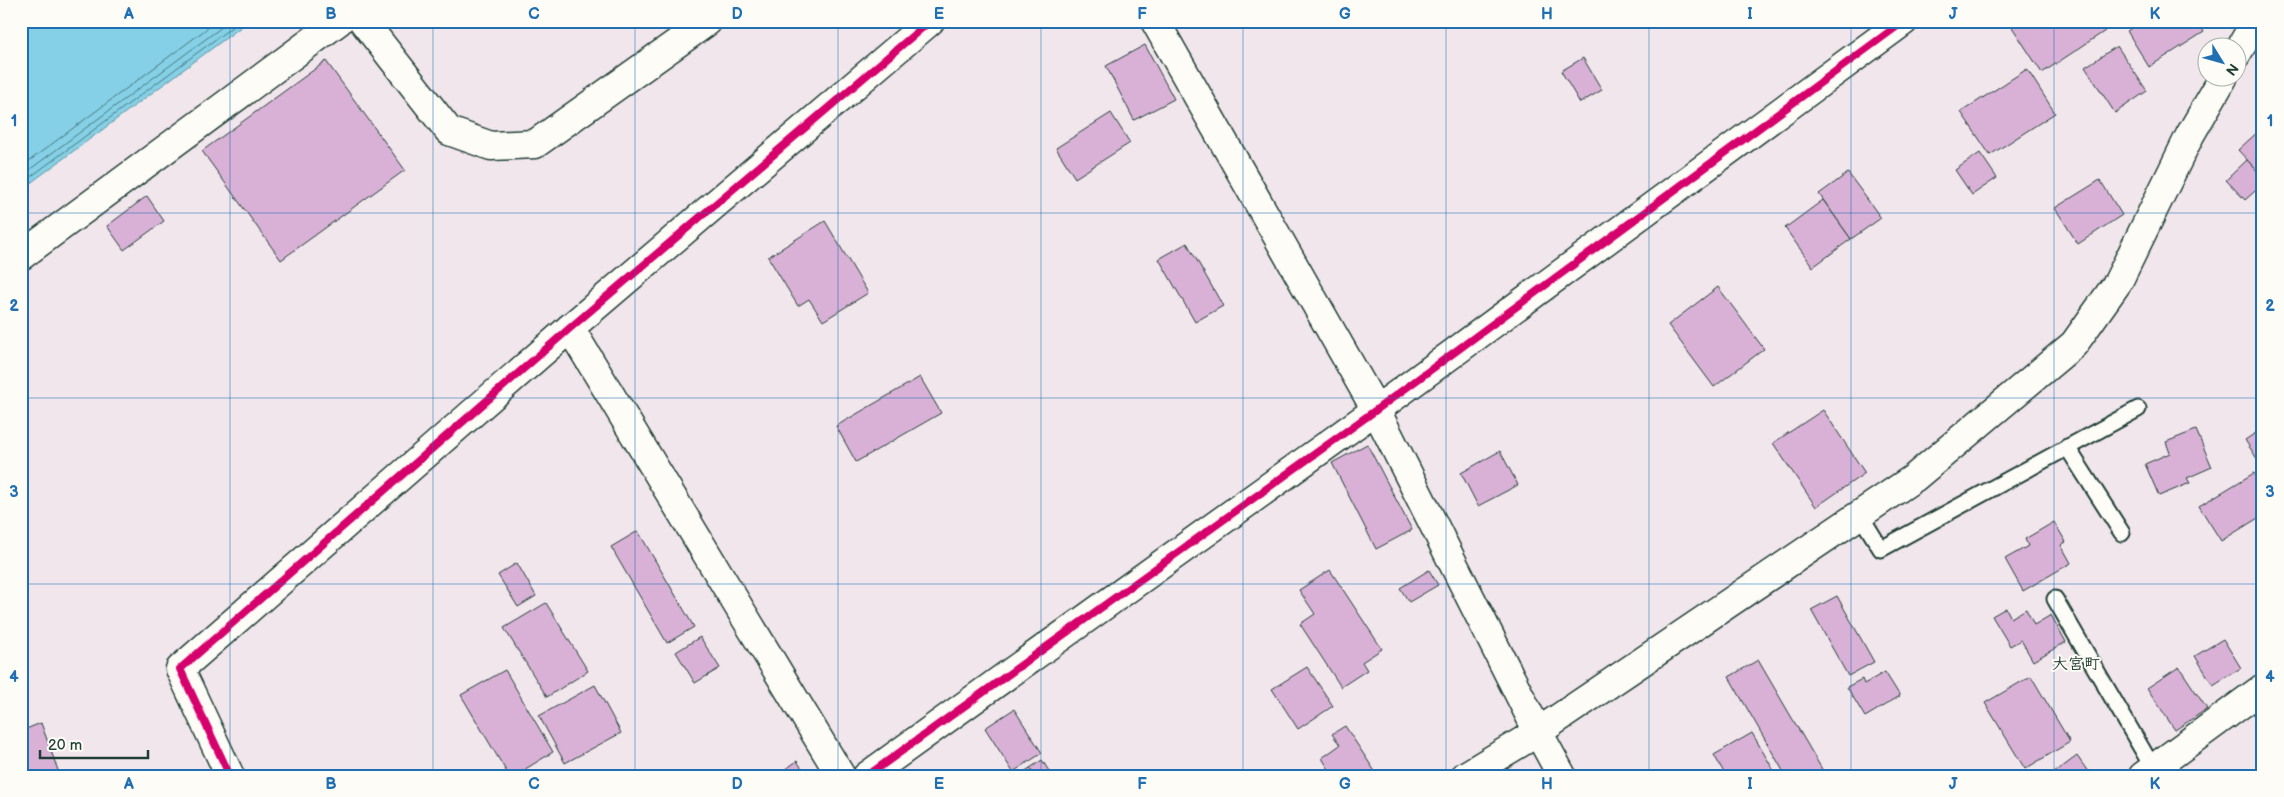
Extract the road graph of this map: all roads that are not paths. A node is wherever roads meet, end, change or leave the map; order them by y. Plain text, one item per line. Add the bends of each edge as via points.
1 (339, 21) edge
2 (363, 21) edge
3 (708, 21) edge
4 (930, 21) edge
5 (1155, 21) edge
6 (1904, 21) edge
7 (2256, 21) edge
8 (2246, 38) edge
9 (2217, 88) edge
10 (21, 256) edge
11 (570, 328) junction
12 (2138, 409) dead end
13 (1376, 410) junction
14 (2067, 447) junction
15 (1860, 515) junction
16 (2122, 533) dead end
17 (2055, 599) dead end
18 (2263, 688) edge
19 (1538, 732) junction
20 (2148, 772) edge
21 (230, 776) edge
22 (841, 776) edge
23 (867, 776) edge
24 (1465, 776) edge
25 (1562, 776) edge

1 - 10 street
2 - 3 street via 449,131 491,146 535,144
4 - 11 street
5 - 13 street
6 - 13 street
7 - 8 street
9 - 15 street via 2118,282 2074,344 1914,478
11 - 21 street via 180,669
11 - 22 street
12 - 14 lane
13 - 19 street
13 - 23 street
14 - 15 lane via 1880,548
14 - 16 lane
15 - 19 street
17 - 20 lane
18 - 20 street
19 - 24 street
19 - 25 street

